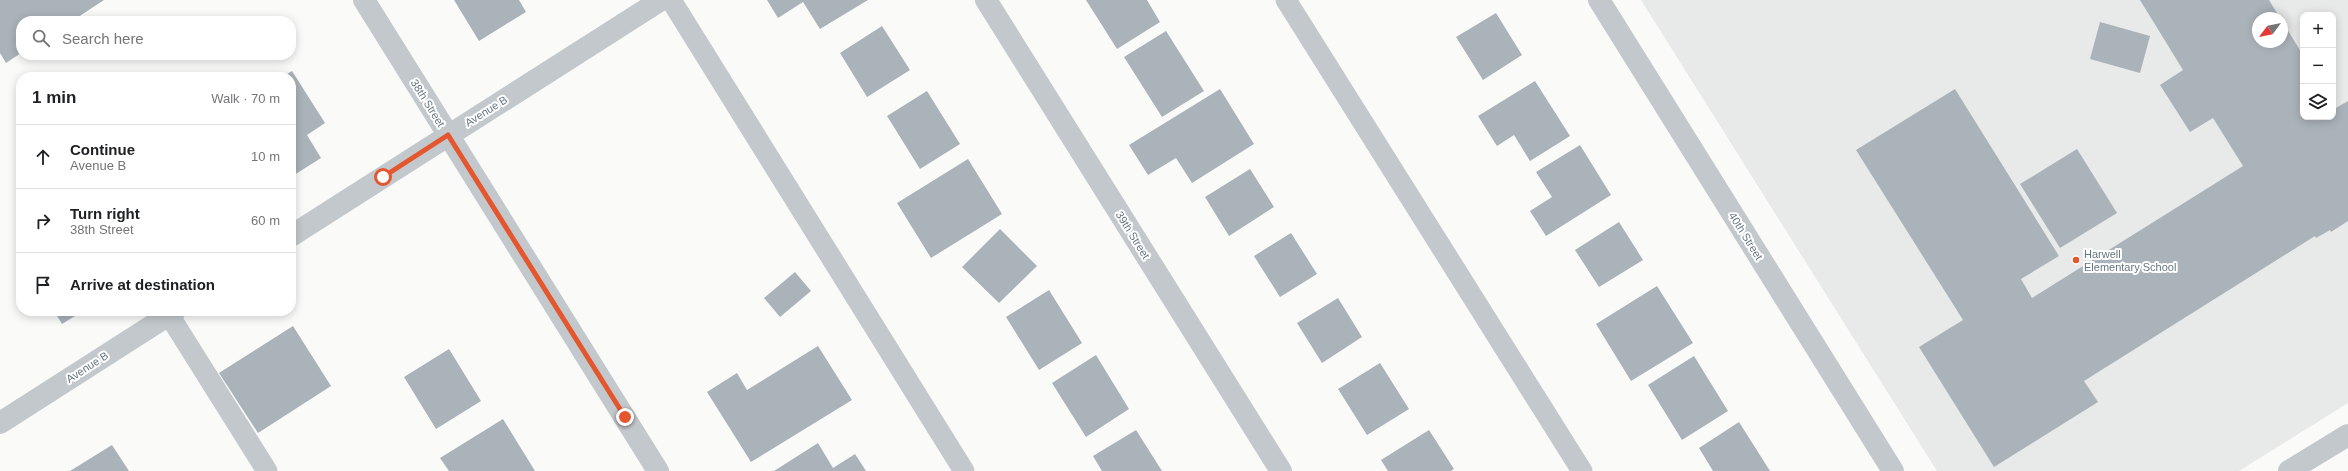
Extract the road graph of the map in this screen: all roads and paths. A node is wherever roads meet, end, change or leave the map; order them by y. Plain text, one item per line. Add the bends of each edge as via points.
1 (364, 0) edge
2 (661, 0) edge
3 (671, 0) edge
4 (986, 0) edge
5 (1286, 0) edge
6 (1599, 0) edge
7 (448, 135) junction
8 (296, 233) edge
9 (167, 316) edge
10 (174, 316) edge
11 (0, 423) edge
12 (2348, 435) edge
13 (267, 471) edge
14 (658, 471) edge
15 (964, 471) edge
16 (1281, 471) edge
17 (1582, 471) edge
18 (1893, 471) edge
19 (2289, 471) edge

1 - 7 street, 38th Street
2 - 7 street, Avenue B
3 - 15 lane
4 - 16 street, 39th Street
5 - 17 lane
6 - 18 street, 40th Street
7 - 8 street, Avenue B
7 - 14 street, 38th Street
9 - 11 street, Avenue B
10 - 13 lane
12 - 19 street

